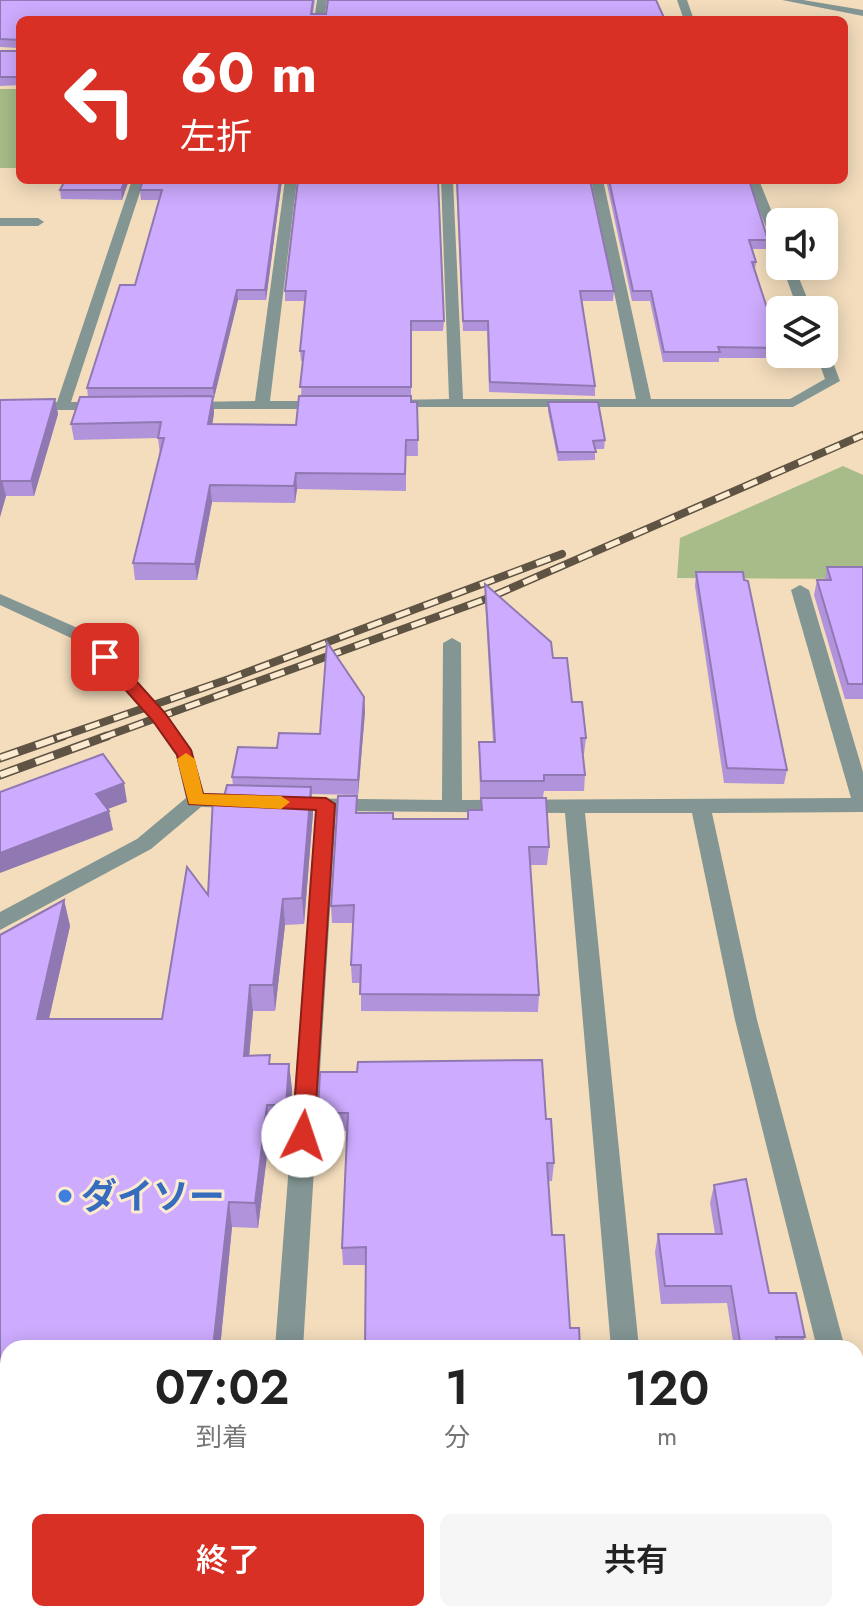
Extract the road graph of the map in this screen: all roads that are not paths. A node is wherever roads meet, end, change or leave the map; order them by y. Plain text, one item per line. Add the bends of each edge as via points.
1 (794, 0) edge
2 (863, 13) edge
3 (137, 184) edge
4 (290, 184) edge
5 (447, 184) edge
6 (598, 184) edge
7 (755, 184) edge
8 (766, 212) edge
9 (0, 222) edge
10 (38, 222) dead end
11 (828, 368) edge
12 (644, 402) junction
13 (456, 403) junction
14 (336, 404) edge
15 (381, 404) edge
16 (262, 405) junction
17 (0, 406) edge
18 (124, 406) edge
19 (170, 406) edge
20 (62, 407) junction
21 (800, 590) dead end
22 (0, 599) edge
23 (452, 643) dead end
24 (196, 800) junction
25 (326, 804) junction
26 (863, 805) edge
27 (574, 806) junction
28 (452, 807) junction
29 (701, 807) junction
30 (0, 922) edge
31 (290, 1340) edge
32 (624, 1340) edge
33 (829, 1340) edge

1 - 2 street
3 - 20 street
4 - 16 street
5 - 13 street
6 - 12 street
7 - 8 street
9 - 10 street
11 - 12 street via 833,381 793,403
12 - 13 street
13 - 15 street
14 - 16 street
16 - 19 street
17 - 20 street
18 - 20 street
21 - 26 street
22 - 24 street via 90,640 185,754
23 - 28 street
24 - 25 street
24 - 30 street via 144,844
25 - 28 street
25 - 31 street
26 - 29 street
27 - 28 street
27 - 29 street
27 - 32 street
29 - 33 street via 746,1020

